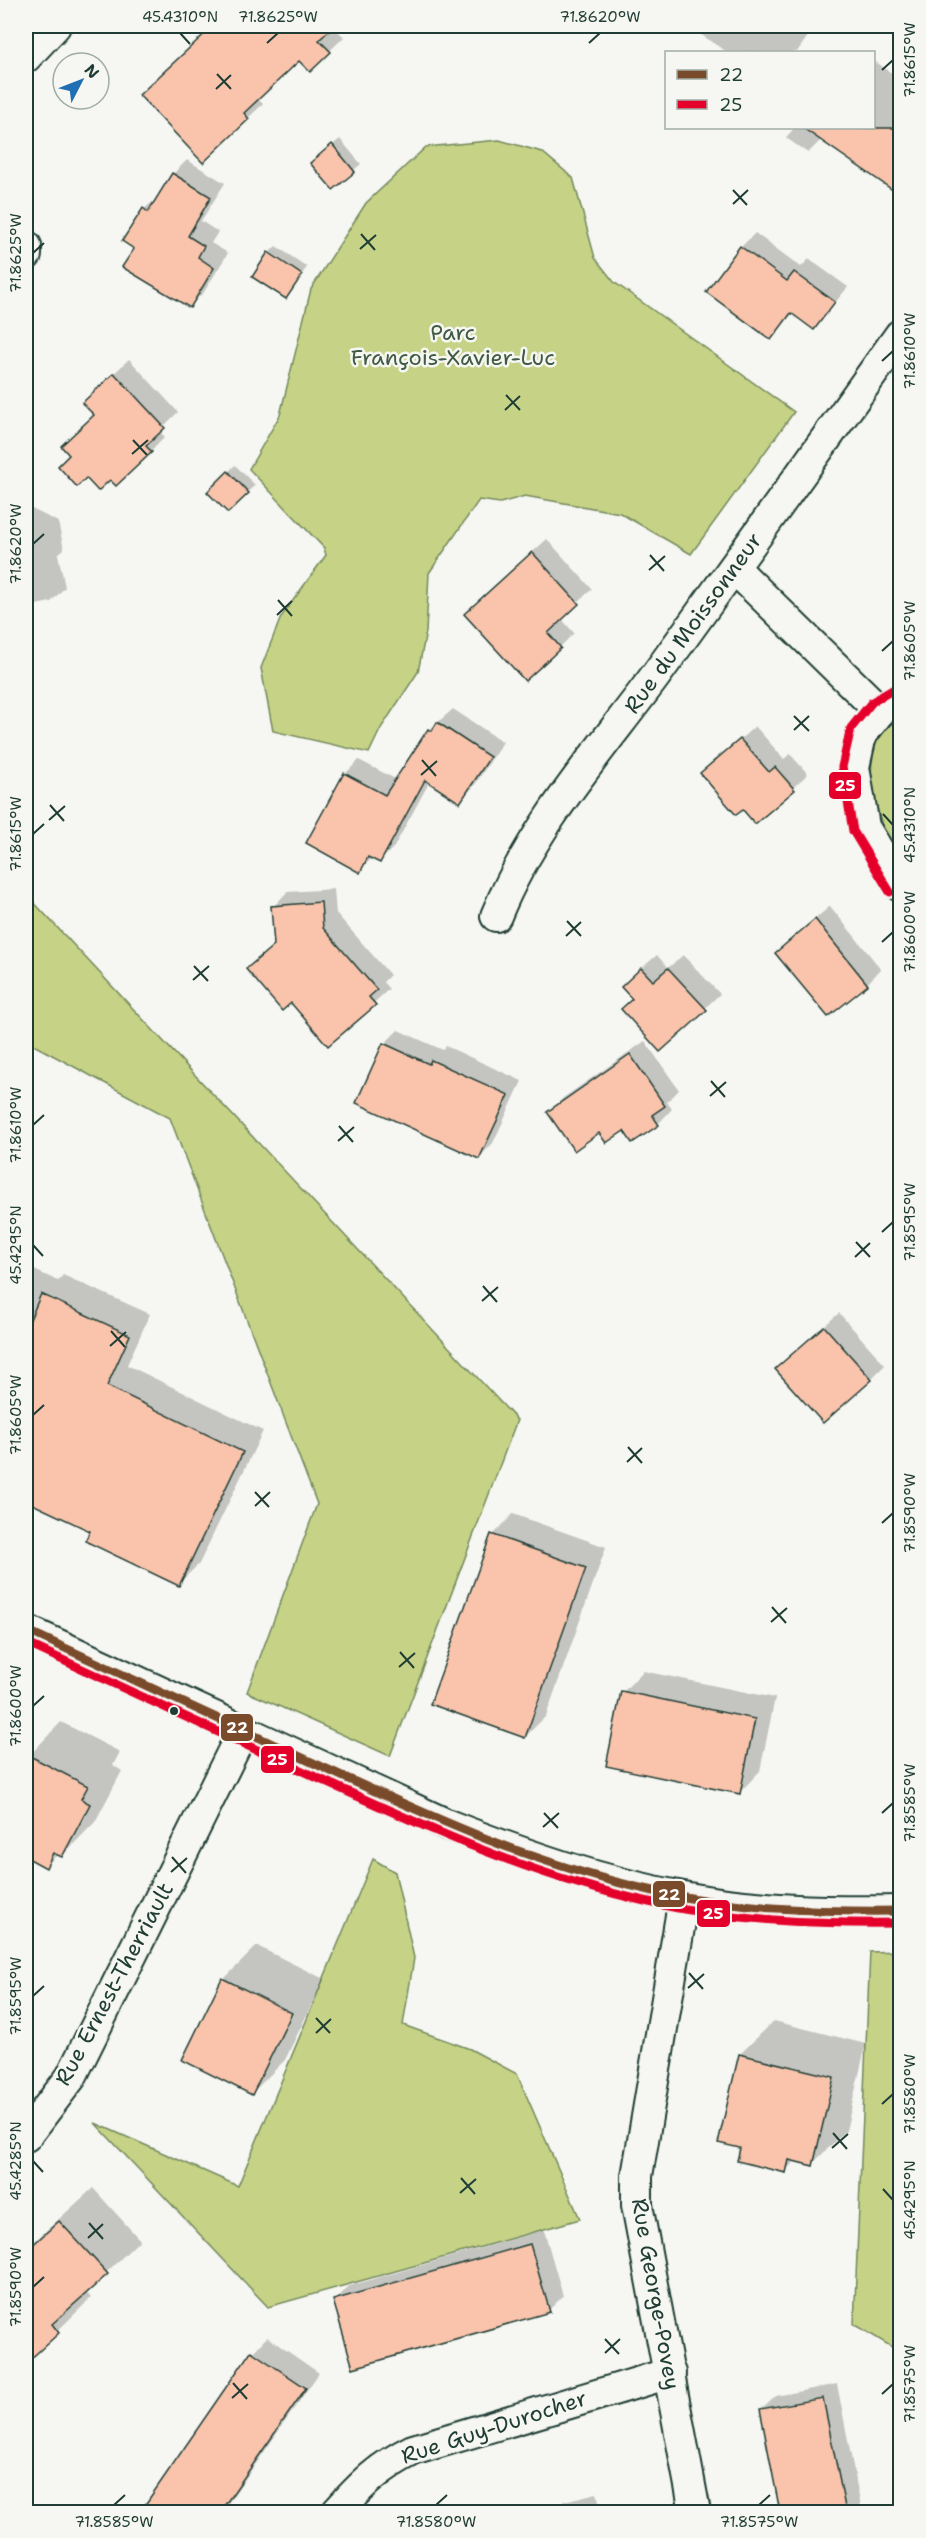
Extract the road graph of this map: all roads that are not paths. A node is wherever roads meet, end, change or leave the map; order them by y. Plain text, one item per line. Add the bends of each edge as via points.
1 (55, 26) edge
2 (26, 57) edge
3 (26, 246) edge
4 (26, 255) edge
5 (900, 335) edge
6 (734, 568) junction
7 (890, 705) edge
8 (900, 886) edge
9 (496, 916) dead end
10 (26, 1630) edge
11 (243, 1731) junction
12 (684, 1898) junction
13 (900, 1911) edge
14 (26, 2136) edge
15 (670, 2373) junction
16 (337, 2512) edge
17 (695, 2512) edge

1 - 2 street
3 - 4 street
5 - 6 street, Rue du Moissonneur
6 - 7 street
6 - 9 street, Rue du Moissonneur via 540,832 511,880
7 - 8 street via 861,735 854,767 864,827
10 - 11 street
11 - 12 street via 448,1825 520,1853 596,1878
11 - 14 street, Rue Ernest-Therriault via 71,2077
12 - 13 street via 768,1908
12 - 15 street, Rue George-Povey via 637,2176 637,2205
15 - 16 street, Rue Guy-Durocher via 413,2450 386,2463
15 - 17 street, Rue George-Povey

